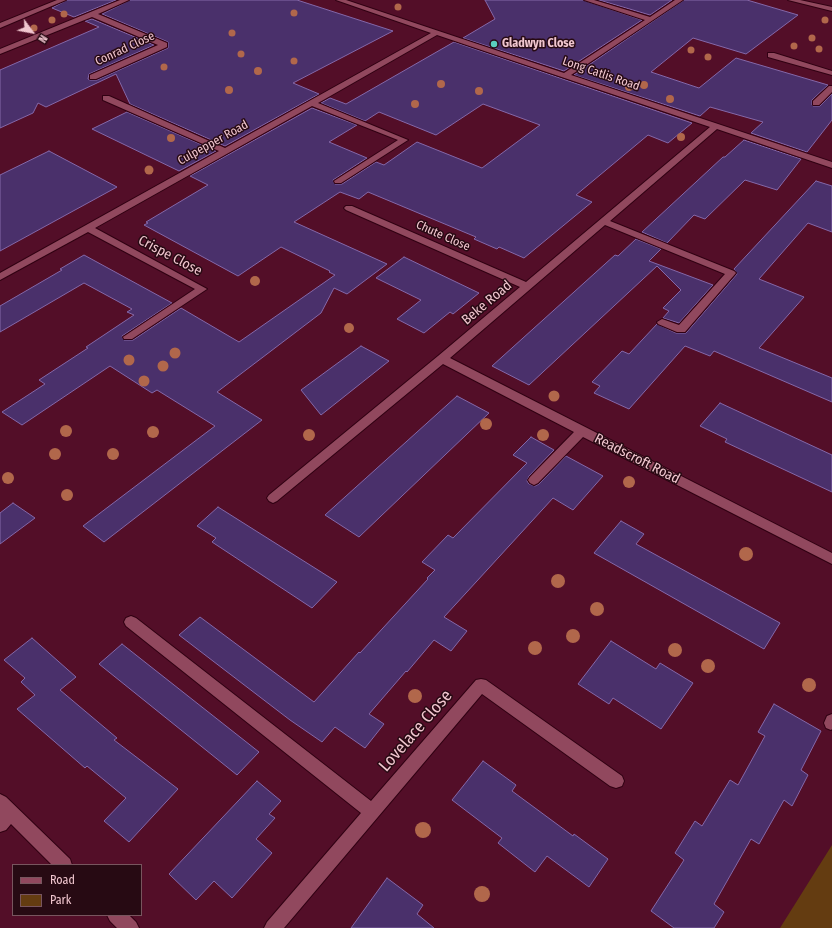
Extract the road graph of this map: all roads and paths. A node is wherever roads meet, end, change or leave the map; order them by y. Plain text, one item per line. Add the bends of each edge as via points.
1 (64, 0) edge
2 (126, 0) edge
3 (340, 0) edge
4 (587, 0) edge
5 (680, 0) edge
6 (791, 0) edge
7 (832, 9) edge
8 (92, 14) junction
9 (650, 19) junction
10 (0, 26) edge
11 (438, 32) junction
12 (0, 41) edge
13 (13, 47) junction
14 (0, 52) edge
15 (771, 55) dead end
16 (832, 73) edge
17 (566, 75) junction
18 (93, 77) dead end
19 (832, 88) edge
20 (106, 98) dead end
21 (312, 103) junction
22 (816, 103) dead end
23 (716, 126) junction
24 (225, 151) junction
25 (832, 165) edge
26 (338, 181) dead end
27 (348, 208) dead end
28 (605, 222) junction
29 (88, 228) junction
30 (0, 277) edge
31 (528, 287) junction
32 (662, 322) dead end
33 (128, 337) dead end
34 (442, 359) junction
35 (582, 431) junction
36 (534, 480) dead end
37 (273, 498) dead end
38 (832, 559) edge
39 (131, 622) dead end
40 (616, 781) dead end
41 (372, 812) junction
42 (4, 813) edge
43 (63, 864) edge
44 (117, 916) edge
45 (130, 928) edge
46 (273, 928) edge

1 - 10 street
2 - 8 street
3 - 11 street, Long Catlis Road
4 - 9 street
5 - 9 street
6 - 7 street
8 - 13 street
8 - 18 street, Conrad Close via 164,45
9 - 17 street
11 - 17 street, Long Catlis Road
11 - 21 street, Culpepper Road
12 - 13 street
13 - 14 street
15 - 16 street
17 - 23 street, Long Catlis Road
19 - 22 street
20 - 24 street
21 - 24 street, Culpepper Road
21 - 26 street via 404,140
23 - 25 street, Long Catlis Road
23 - 28 street, Beke Road
24 - 29 street, Culpepper Road
27 - 31 street, Chute Close
28 - 31 street, Beke Road
28 - 32 street via 731,273 681,330
29 - 30 street, Culpepper Road
29 - 33 street, Crispe Close via 202,289
31 - 34 street, Beke Road
34 - 35 street, Readscroft Road
34 - 37 street, Beke Road
35 - 36 street
35 - 38 street, Readscroft Road
39 - 41 street
40 - 41 street, Lovelace Close via 481,685
41 - 46 street, Lovelace Close
42 - 43 street
44 - 45 street

